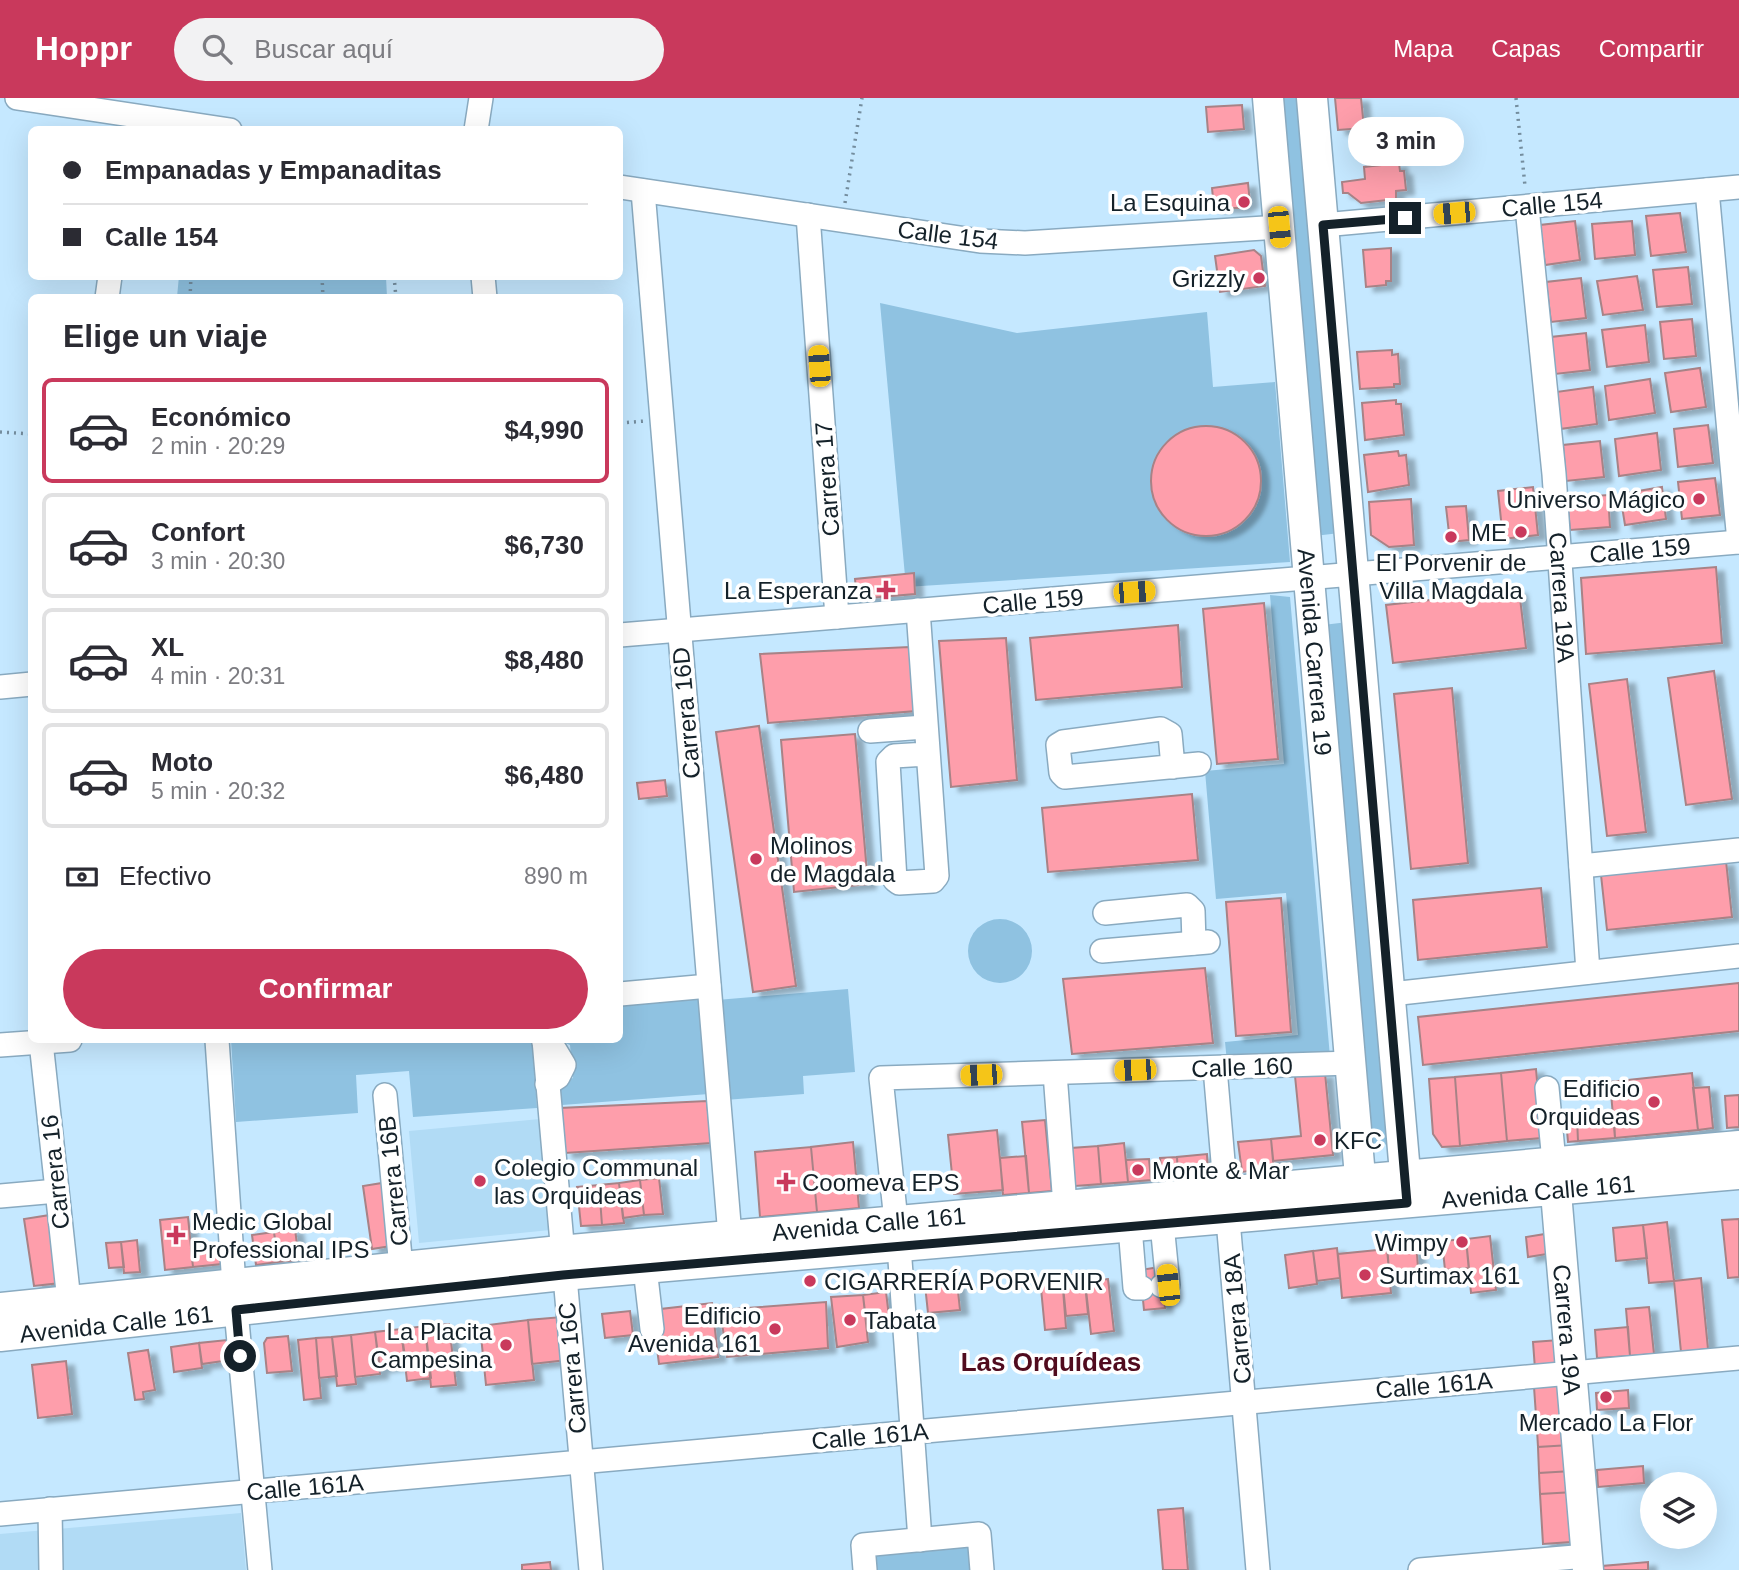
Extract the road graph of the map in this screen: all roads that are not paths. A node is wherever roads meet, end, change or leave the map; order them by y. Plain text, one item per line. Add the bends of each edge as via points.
1 (17, 98) edge
2 (481, 98) edge
3 (1268, 98) edge
4 (1312, 98) edge
5 (127, 122) edge
6 (178, 126) edge
7 (477, 126) edge
8 (1739, 187) edge
9 (623, 188) edge
10 (1707, 190) junction
11 (643, 191) junction
12 (1527, 206) junction
13 (808, 215) junction
14 (1323, 225) junction
15 (1279, 227) junction
16 (1739, 542) edge
17 (1559, 557) junction
18 (1354, 574) junction
19 (1309, 578) junction
20 (918, 610) junction
21 (837, 617) junction
22 (679, 630) junction
23 (623, 635) edge
24 (28, 684) edge
25 (0, 687) edge
26 (925, 727) junction
27 (870, 731) dead end
28 (927, 754) junction
29 (1199, 764) dead end
30 (1173, 767) junction
31 (1739, 850) edge
32 (1581, 866) junction
33 (1105, 913) dead end
34 (1102, 951) dead end
35 (1739, 956) edge
36 (1588, 972) junction
37 (709, 986) junction
38 (623, 994) edge
39 (1391, 994) junction
40 (28, 1043) edge
41 (41, 1043) edge
42 (217, 1043) edge
43 (544, 1043) edge
44 (0, 1045) edge
45 (1352, 1063) junction
46 (1215, 1068) junction
47 (1055, 1073) junction
48 (1546, 1088) dead end
49 (384, 1094) dead end
50 (1739, 1146) edge
51 (1739, 1174) edge
52 (1555, 1176) junction
53 (1406, 1189) junction
54 (57, 1191) junction
55 (1362, 1193) junction
56 (0, 1196) edge
57 (1227, 1205) junction
58 (1065, 1206) junction
59 (1162, 1224) junction
60 (1130, 1227) junction
61 (898, 1234) junction
62 (730, 1236) junction
63 (562, 1263) junction
64 (401, 1268) junction
65 (645, 1268) junction
66 (235, 1297) junction
67 (69, 1301) junction
68 (0, 1308) edge
69 (652, 1329) dead end
70 (0, 1336) edge
71 (1739, 1358) edge
72 (1572, 1373) junction
73 (1243, 1403) junction
74 (912, 1432) junction
75 (581, 1462) junction
76 (253, 1491) junction
77 (50, 1509) junction
78 (0, 1514) edge
79 (920, 1540) junction
80 (1587, 1563) edge
81 (51, 1570) edge
82 (260, 1570) edge
83 (591, 1570) edge
84 (865, 1570) edge
85 (982, 1570) edge
86 (1258, 1570) edge
87 (1420, 1570) edge

1 - 5 street
2 - 7 street
3 - 15 main road, Avenida Carrera 19
4 - 14 main road, Avenida Carrera 19
5 - 6 street
8 - 10 street, Calle 154
9 - 11 street, Calle 154
10 - 12 street, Calle 154
10 - 16 street
11 - 13 street, Calle 154
11 - 22 street, Carrera 16D
12 - 14 street, Calle 154
12 - 17 street, Carrera 19A
13 - 15 street, Calle 154 via 980,241 1025,243
13 - 21 street, Carrera 17
14 - 18 main road, Avenida Carrera 19
15 - 19 main road, Avenida Carrera 19
16 - 17 street, Calle 159
17 - 18 street, Calle 159
17 - 32 street, Carrera 19A
18 - 19 street, Calle 159
18 - 39 main road, Avenida Carrera 19
19 - 20 street, Calle 159
19 - 45 main road, Avenida Carrera 19
20 - 21 street, Calle 159
20 - 26 street
21 - 22 street, Calle 159
22 - 23 street, Calle 159
22 - 37 street, Carrera 16D
24 - 25 street
26 - 27 street
26 - 28 street
28 - 28 street via 894,756 888,762 895,880 900,883 933,881 937,876
29 - 30 street
30 - 30 street via 1170,734 1161,729 1058,745 1065,777
31 - 32 street
32 - 36 street, Carrera 19A
33 - 34 street via 1187,905 1201,942
35 - 36 street
36 - 39 street
37 - 38 street
37 - 62 street, Carrera 16D
39 - 53 main road, Avenida Carrera 19
40 - 44 street
41 - 54 street, Carrera 16
42 - 66 street
43 - 63 street, Carrera 16C
45 - 46 street, Calle 160
45 - 55 main road, Avenida Carrera 19
46 - 47 street, Calle 160
46 - 57 street, Carrera 18A
47 - 58 street
47 - 61 street, Calle 160 via 881,1079
48 - 52 street, Carrera 19A
49 - 64 street, Carrera 16B
50 - 52 main road, Avenida Calle 161
51 - 52 main road, Avenida Calle 161
52 - 53 main road, Avenida Calle 161
52 - 72 main road, Carrera 19A
53 - 55 main road, Avenida Calle 161
54 - 56 street
54 - 67 street, Carrera 16
55 - 57 main road, Avenida Calle 161
57 - 58 main road, Avenida Calle 161
57 - 59 main road, Avenida Calle 161
57 - 73 street, Carrera 18A
58 - 61 main road, Avenida Calle 161
59 - 60 main road, Avenida Calle 161
59 - 60 street via 1168,1285 1135,1289
60 - 61 main road, Avenida Calle 161
61 - 62 main road, Avenida Calle 161
61 - 65 main road, Avenida Calle 161
61 - 74 street
62 - 63 main road, Avenida Calle 161
63 - 64 main road, Avenida Calle 161
63 - 65 main road, Avenida Calle 161
63 - 66 main road, Avenida Calle 161
63 - 75 street, Carrera 16C
64 - 66 main road, Avenida Calle 161
65 - 69 street
66 - 67 main road, Avenida Calle 161
66 - 70 main road, Avenida Calle 161
66 - 76 street
67 - 68 main road, Avenida Calle 161
71 - 72 street, Calle 161A
72 - 73 street, Calle 161A
72 - 80 main road, Carrera 19A
73 - 74 street, Calle 161A
73 - 86 street, Carrera 18A
74 - 75 street, Calle 161A
74 - 79 street
75 - 76 street, Calle 161A
75 - 83 street, Carrera 16C
76 - 77 street, Calle 161A
76 - 82 street
77 - 78 street, Calle 161A
77 - 81 street
79 - 84 street via 863,1545
79 - 85 street via 979,1534
80 - 87 street

